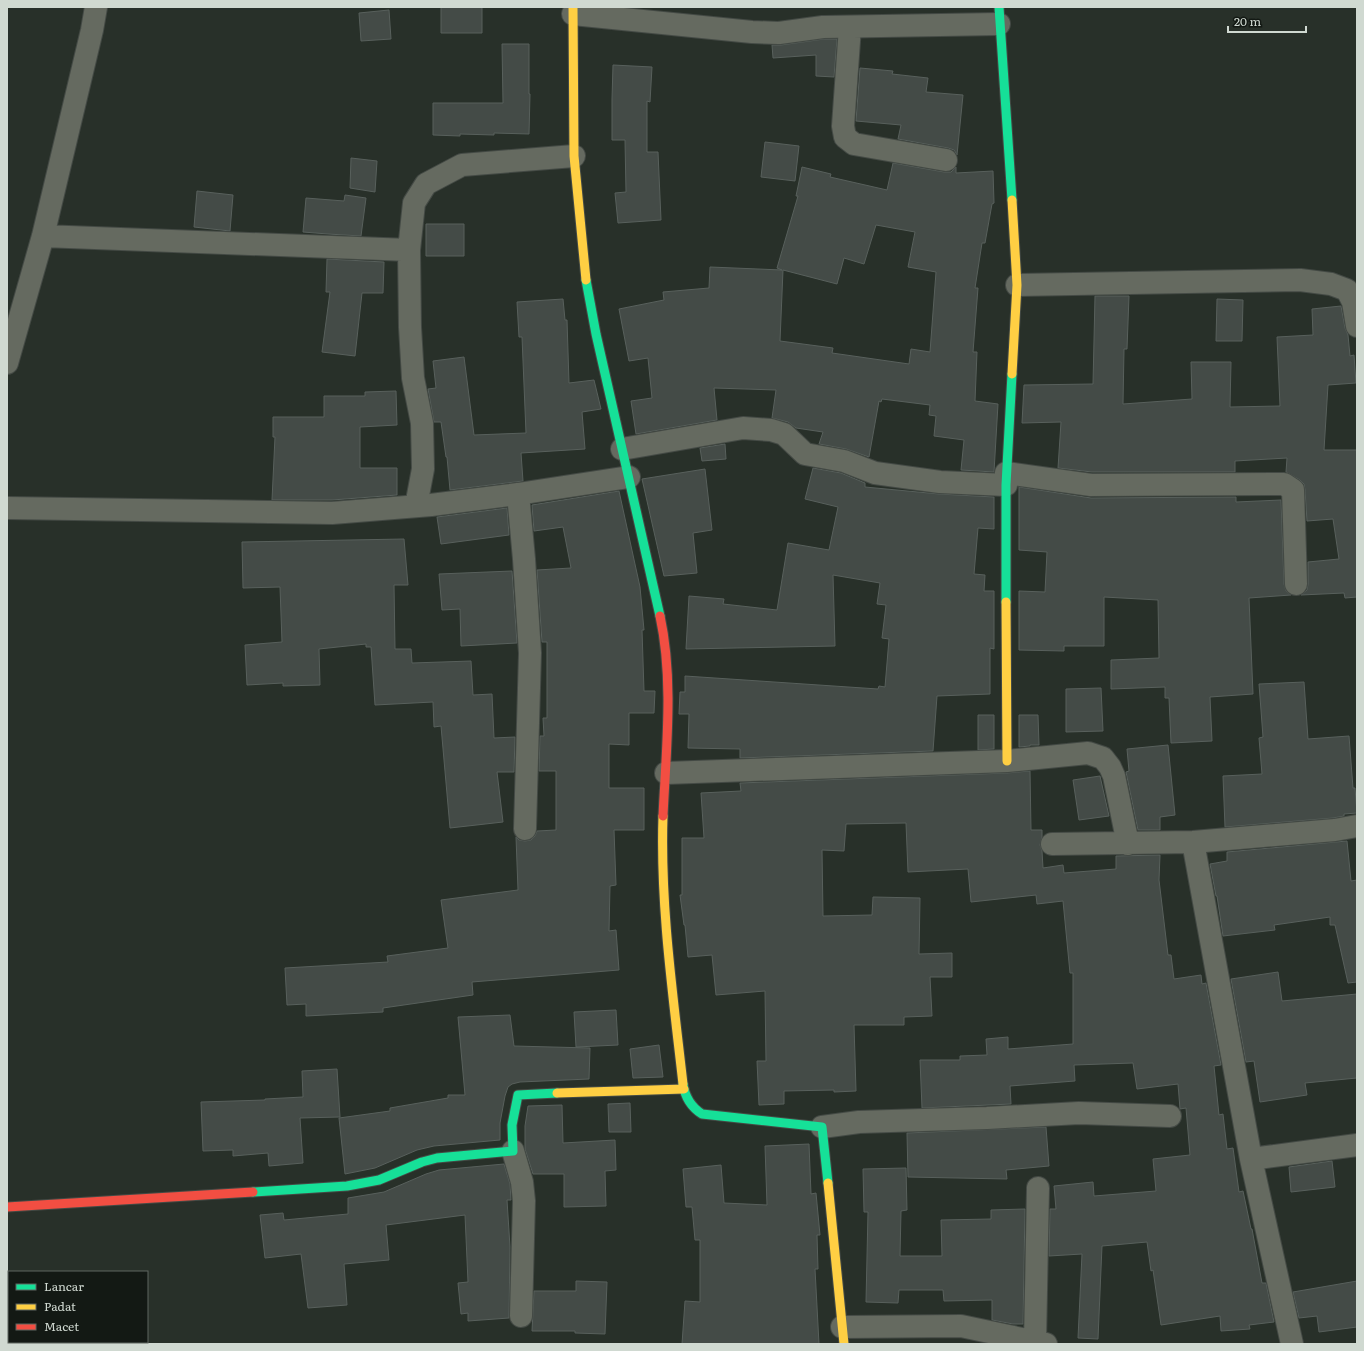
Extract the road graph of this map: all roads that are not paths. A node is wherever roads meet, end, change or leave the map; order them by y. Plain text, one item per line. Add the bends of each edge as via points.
1 (96, 7) edge
2 (573, 10) edge
3 (999, 15) edge
4 (850, 27) junction
5 (574, 156) junction
6 (946, 160) dead end
7 (43, 236) junction
8 (409, 250) junction
9 (1018, 285) junction
10 (1357, 326) edge
11 (7, 363) edge
12 (622, 449) junction
13 (629, 477) junction
14 (1006, 479) junction
15 (518, 494) junction
16 (416, 506) junction
17 (7, 508) edge
18 (1296, 584) dead end
19 (1007, 760) junction
20 (666, 773) junction
21 (1357, 826) edge
22 (525, 829) dead end
23 (1193, 842) junction
24 (1052, 844) dead end
25 (1128, 844) junction
26 (684, 1089) junction
27 (1170, 1116) dead end
28 (822, 1128) junction
29 (1357, 1145) edge
30 (513, 1151) junction
31 (1251, 1159) junction
32 (1038, 1188) dead end
33 (7, 1207) edge
34 (521, 1316) dead end
35 (843, 1335) edge
36 (1040, 1343) edge
37 (1292, 1344) edge

1 - 7 street
2 - 4 street via 752,32 779,33 818,27
2 - 5 street
3 - 4 street
3 - 9 street
4 - 6 street via 843,126 845,137 854,144
5 - 8 street via 462,165 426,184 414,203
5 - 12 street via 587,285
7 - 8 street
7 - 11 street
8 - 16 street via 413,378 422,422 423,469
9 - 10 street via 1300,280 1331,284 1346,290 1353,302
9 - 14 street
12 - 13 street
12 - 14 street via 743,428 771,430 784,434 805,454 844,462 875,473 940,482
13 - 15 street
13 - 20 street via 664,636 668,679
14 - 18 street via 1091,485 1284,484 1292,490
14 - 19 street
15 - 16 street
15 - 22 street via 530,653
16 - 17 street via 332,513
19 - 20 street
19 - 25 street via 1088,753 1103,758 1114,776
20 - 26 street via 662,852 668,950
21 - 23 street
23 - 25 street
23 - 31 street
24 - 25 street
26 - 28 street via 692,1108 702,1114
26 - 30 street via 520,1094 512,1125
27 - 28 street via 1079,1112 859,1122
28 - 35 street
29 - 31 street
30 - 33 street via 437,1158 379,1180 347,1186
30 - 34 street via 522,1182 524,1201
31 - 37 street
32 - 36 street
35 - 36 street via 961,1326

